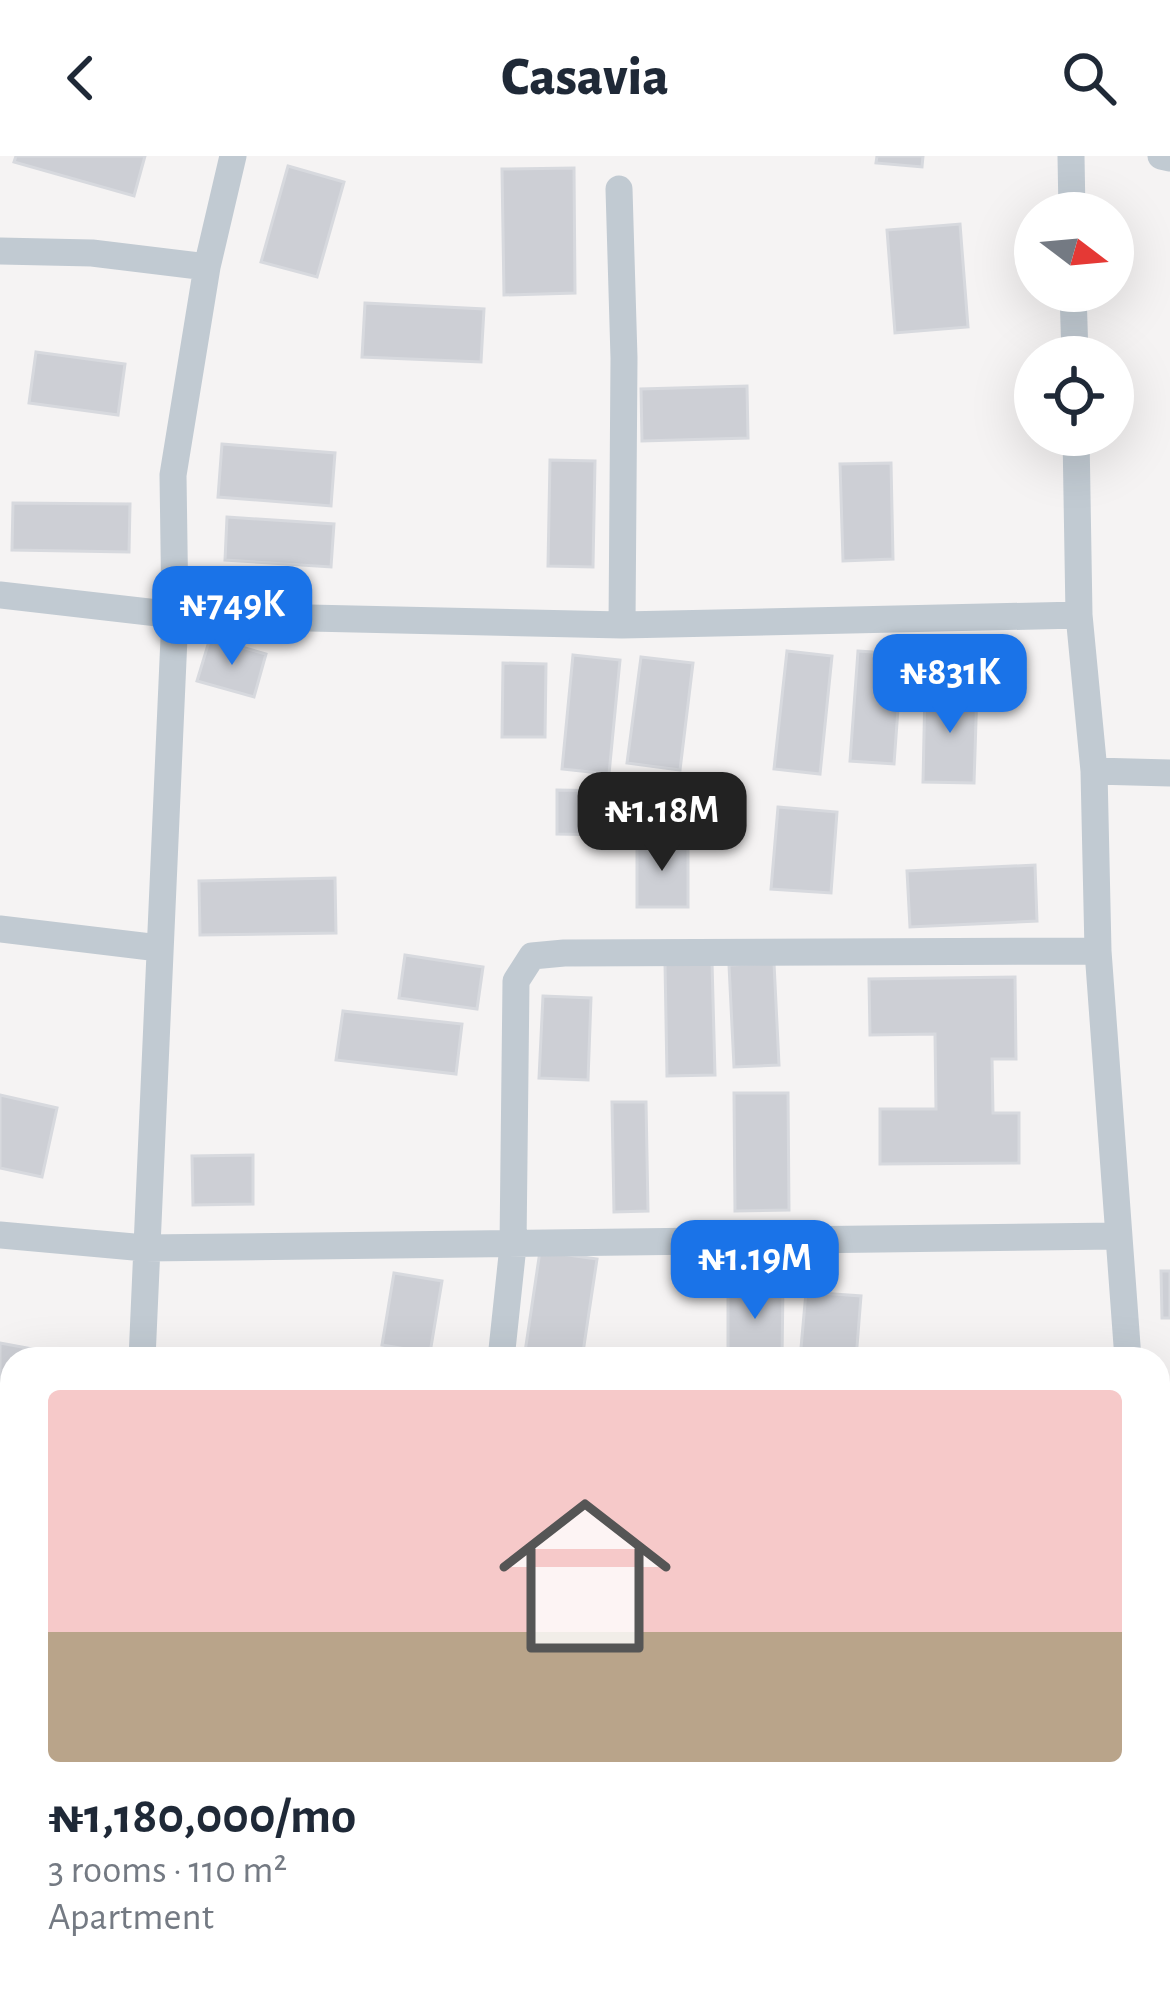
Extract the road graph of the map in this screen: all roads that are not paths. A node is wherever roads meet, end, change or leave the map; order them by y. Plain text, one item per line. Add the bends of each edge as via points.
1 (233, 156) edge
2 (1071, 156) edge
3 (619, 189) dead end
4 (1072, 192) edge
5 (0, 251) edge
6 (207, 267) junction
7 (1076, 456) edge
8 (0, 595) edge
9 (175, 615) junction
10 (1079, 616) junction
11 (622, 625) junction
12 (1094, 772) junction
13 (1170, 773) edge
14 (0, 929) edge
15 (159, 948) junction
16 (1098, 950) junction
17 (0, 1235) edge
18 (1116, 1236) junction
19 (513, 1246) junction
20 (145, 1248) junction
21 (142, 1347) edge
22 (502, 1347) edge
23 (1127, 1347) edge

1 - 6 street
2 - 4 street
3 - 11 street
5 - 6 street
6 - 9 street via 173,475
7 - 10 street
8 - 9 street
9 - 11 street
9 - 15 street
10 - 11 street
10 - 12 street
12 - 13 street
12 - 16 street
14 - 15 street
15 - 20 street
16 - 18 street
16 - 19 street via 532,956 516,981
17 - 20 street
18 - 19 street
18 - 23 street
19 - 20 street
19 - 22 street
20 - 21 street

